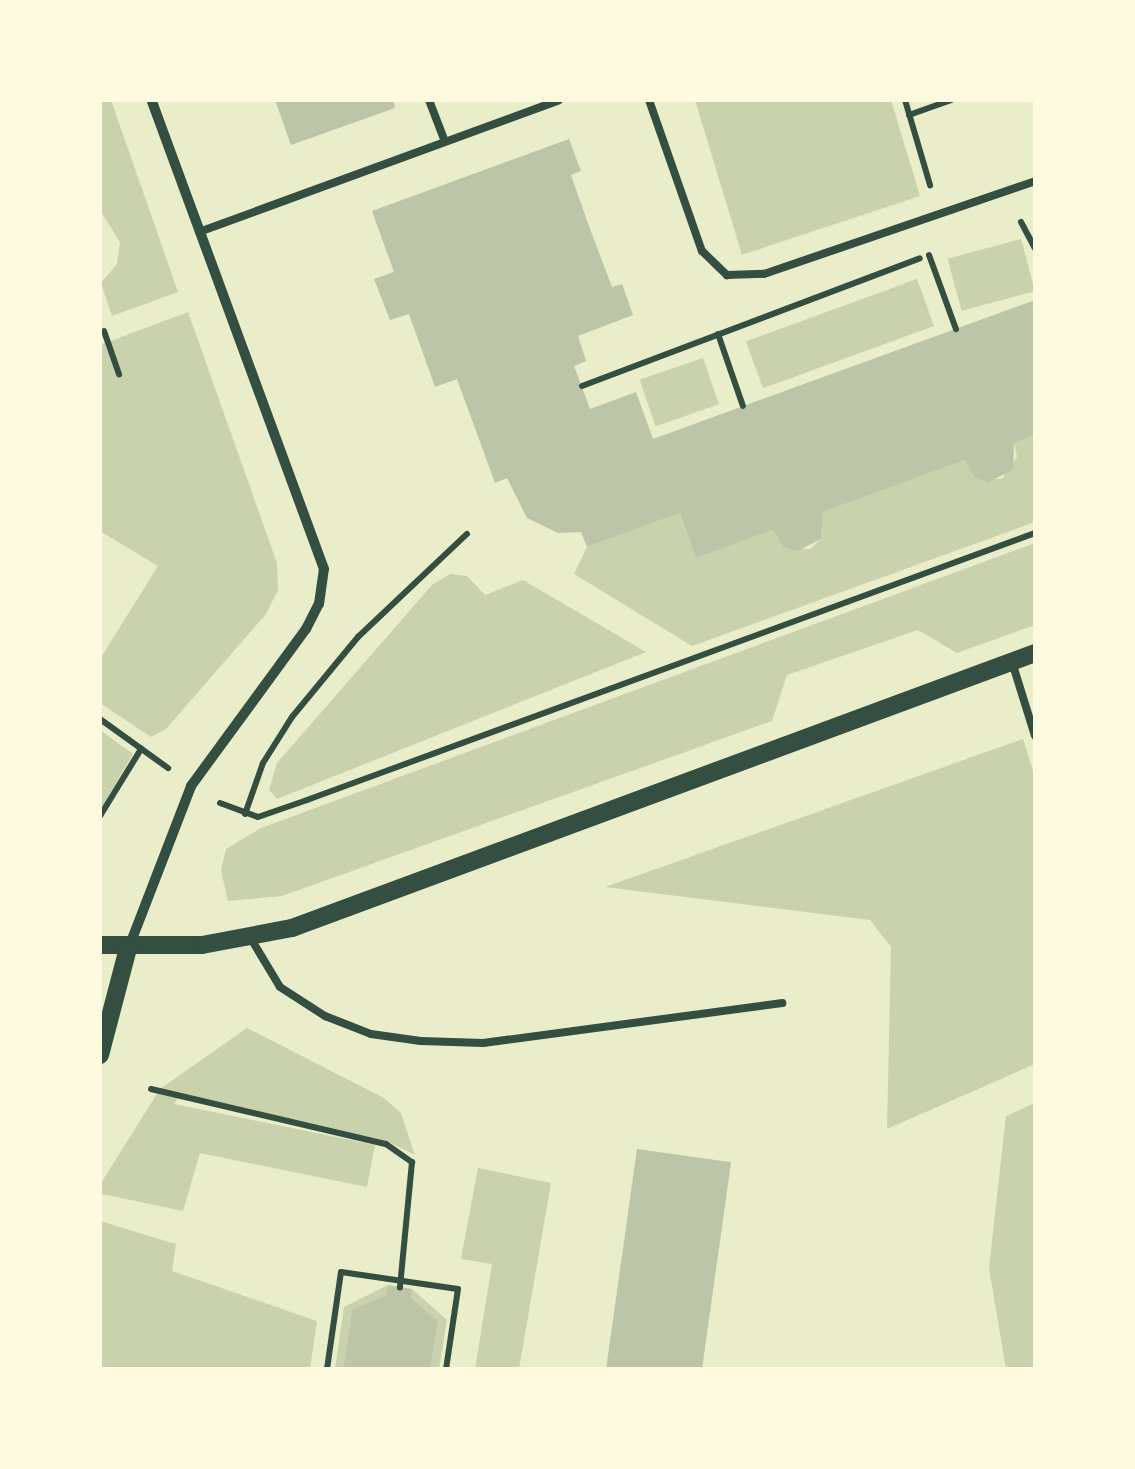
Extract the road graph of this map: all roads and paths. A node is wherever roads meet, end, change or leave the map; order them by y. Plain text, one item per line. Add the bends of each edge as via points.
1 (150, 100) edge
2 (429, 100) edge
3 (559, 100) edge
4 (649, 100) edge
5 (905, 100) edge
6 (952, 100) edge
7 (909, 115) junction
8 (444, 140) junction
9 (1035, 181) edge
10 (938, 214) junction
11 (1009, 226) dead end
12 (199, 232) junction
13 (1035, 248) edge
14 (946, 249) dead end
15 (930, 254) junction
16 (956, 329) dead end
17 (104, 331) dead end
18 (718, 334) junction
19 (119, 374) dead end
20 (582, 386) dead end
21 (743, 406) dead end
22 (1035, 533) edge
23 (467, 534) dead end
24 (1035, 653) edge
25 (1012, 662) junction
26 (100, 719) edge
27 (1035, 736) edge
28 (141, 749) junction
29 (191, 786) junction
30 (244, 814) junction
31 (100, 816) edge
32 (250, 936) junction
33 (100, 944) edge
34 (128, 948) junction
35 (782, 1003) dead end
36 (100, 1055) edge
37 (151, 1089) dead end
38 (400, 1284) junction
39 (327, 1369) edge
40 (446, 1369) edge

1 - 12 street
2 - 8 lane
3 - 8 lane
4 - 10 lane via 702,251 727,275 764,274
5 - 7 path
6 - 7 path
7 - 10 path
8 - 12 lane
9 - 10 lane
11 - 13 path via 1025,220
12 - 29 street via 324,569 320,604 306,629
14 - 15 path
15 - 16 path
15 - 18 path
17 - 19 path
18 - 20 path
18 - 21 path
22 - 30 path via 307,800
23 - 30 path via 358,637 292,717
24 - 25 street
25 - 27 lane
25 - 32 street via 292,928
26 - 28 path
28 - 29 path
28 - 31 path
29 - 30 path
29 - 34 street
32 - 34 street
32 - 35 lane via 280,988 324,1016 370,1034 421,1042 483,1043
33 - 34 street
34 - 36 street
37 - 38 path via 386,1144 412,1162
38 - 39 path via 341,1272
38 - 40 path via 458,1289

